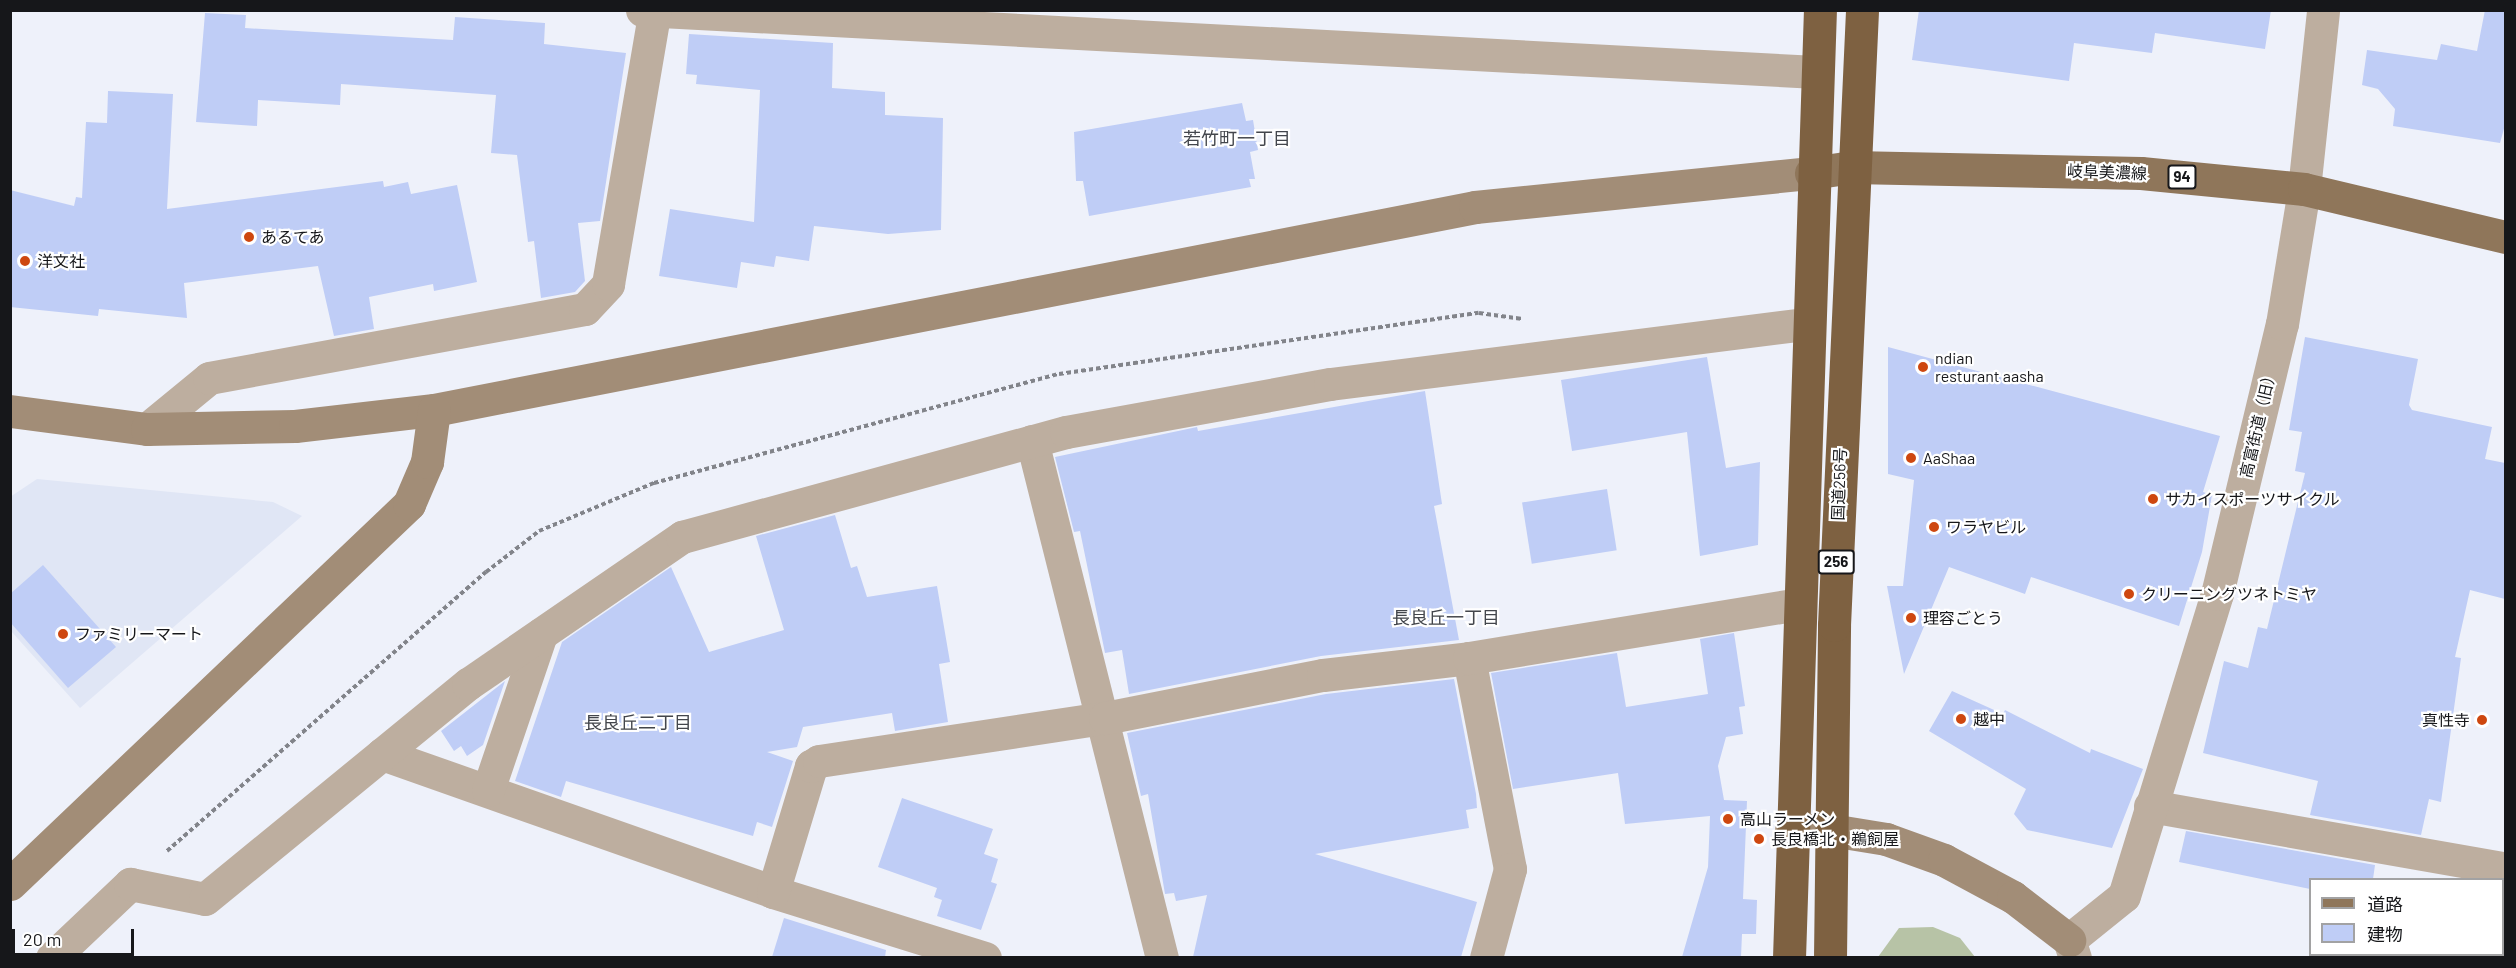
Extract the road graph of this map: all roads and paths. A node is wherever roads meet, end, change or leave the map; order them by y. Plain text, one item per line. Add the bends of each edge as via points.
1 (1820, 10) edge
2 (1862, 10) edge
3 (2323, 10) edge
4 (651, 11) edge
5 (1816, 72) junction
6 (1852, 167) junction
7 (1811, 172) junction
8 (2304, 189) junction
9 (2505, 237) edge
10 (1806, 324) junction
11 (434, 410) junction
12 (10, 411) edge
13 (147, 429) junction
14 (1032, 441) junction
15 (1797, 604) junction
16 (541, 634) junction
17 (1469, 658) junction
18 (1105, 718) junction
19 (382, 754) junction
20 (488, 790) junction
21 (2150, 806) junction
22 (1791, 830) junction
23 (1831, 830) junction
24 (2505, 869) edge
25 (10, 884) edge
26 (773, 892) junction
27 (77, 946) edge
28 (2072, 949) edge
29 (52, 957) edge
30 (985, 957) edge
31 (1162, 957) edge
32 (1486, 957) edge
33 (1789, 957) edge
34 (1830, 957) edge

1 - 5 highway, 256
2 - 6 highway, 国道256号 / 256
3 - 8 street, 高富街道（旧）
4 - 5 street
4 - 13 street via 608,284 585,309 209,378
5 - 7 highway, 256
6 - 7 main road, 岐阜美濃線 / 94
6 - 8 main road, 岐阜美濃線 / 94 via 2141,172
6 - 23 highway, 国道256号 / 256 via 1834,625
7 - 10 highway, 256
7 - 11 street via 1475,207
8 - 9 main road, 岐阜美濃線 / 94
8 - 21 street, 高富街道（旧） via 2282,324 2217,594
10 - 14 street via 1330,384
10 - 15 highway, 256
11 - 13 street via 294,426
11 - 25 street via 427,462 409,504
12 - 13 street
14 - 16 street via 682,537
14 - 18 street
15 - 17 street
15 - 22 highway, 256
16 - 19 street
16 - 20 street
17 - 18 street via 1323,675
17 - 32 street via 1510,869
18 - 26 street via 819,761 811,766
18 - 31 street
19 - 20 street
19 - 27 street via 205,898 130,884
20 - 26 street
21 - 24 street
21 - 28 street, 高富街道（旧） via 2124,896
22 - 23 street
22 - 33 highway, 256
23 - 28 street via 1886,839 1944,860 2013,897
23 - 34 highway, 国道256号 / 256
26 - 30 street
27 - 29 street

